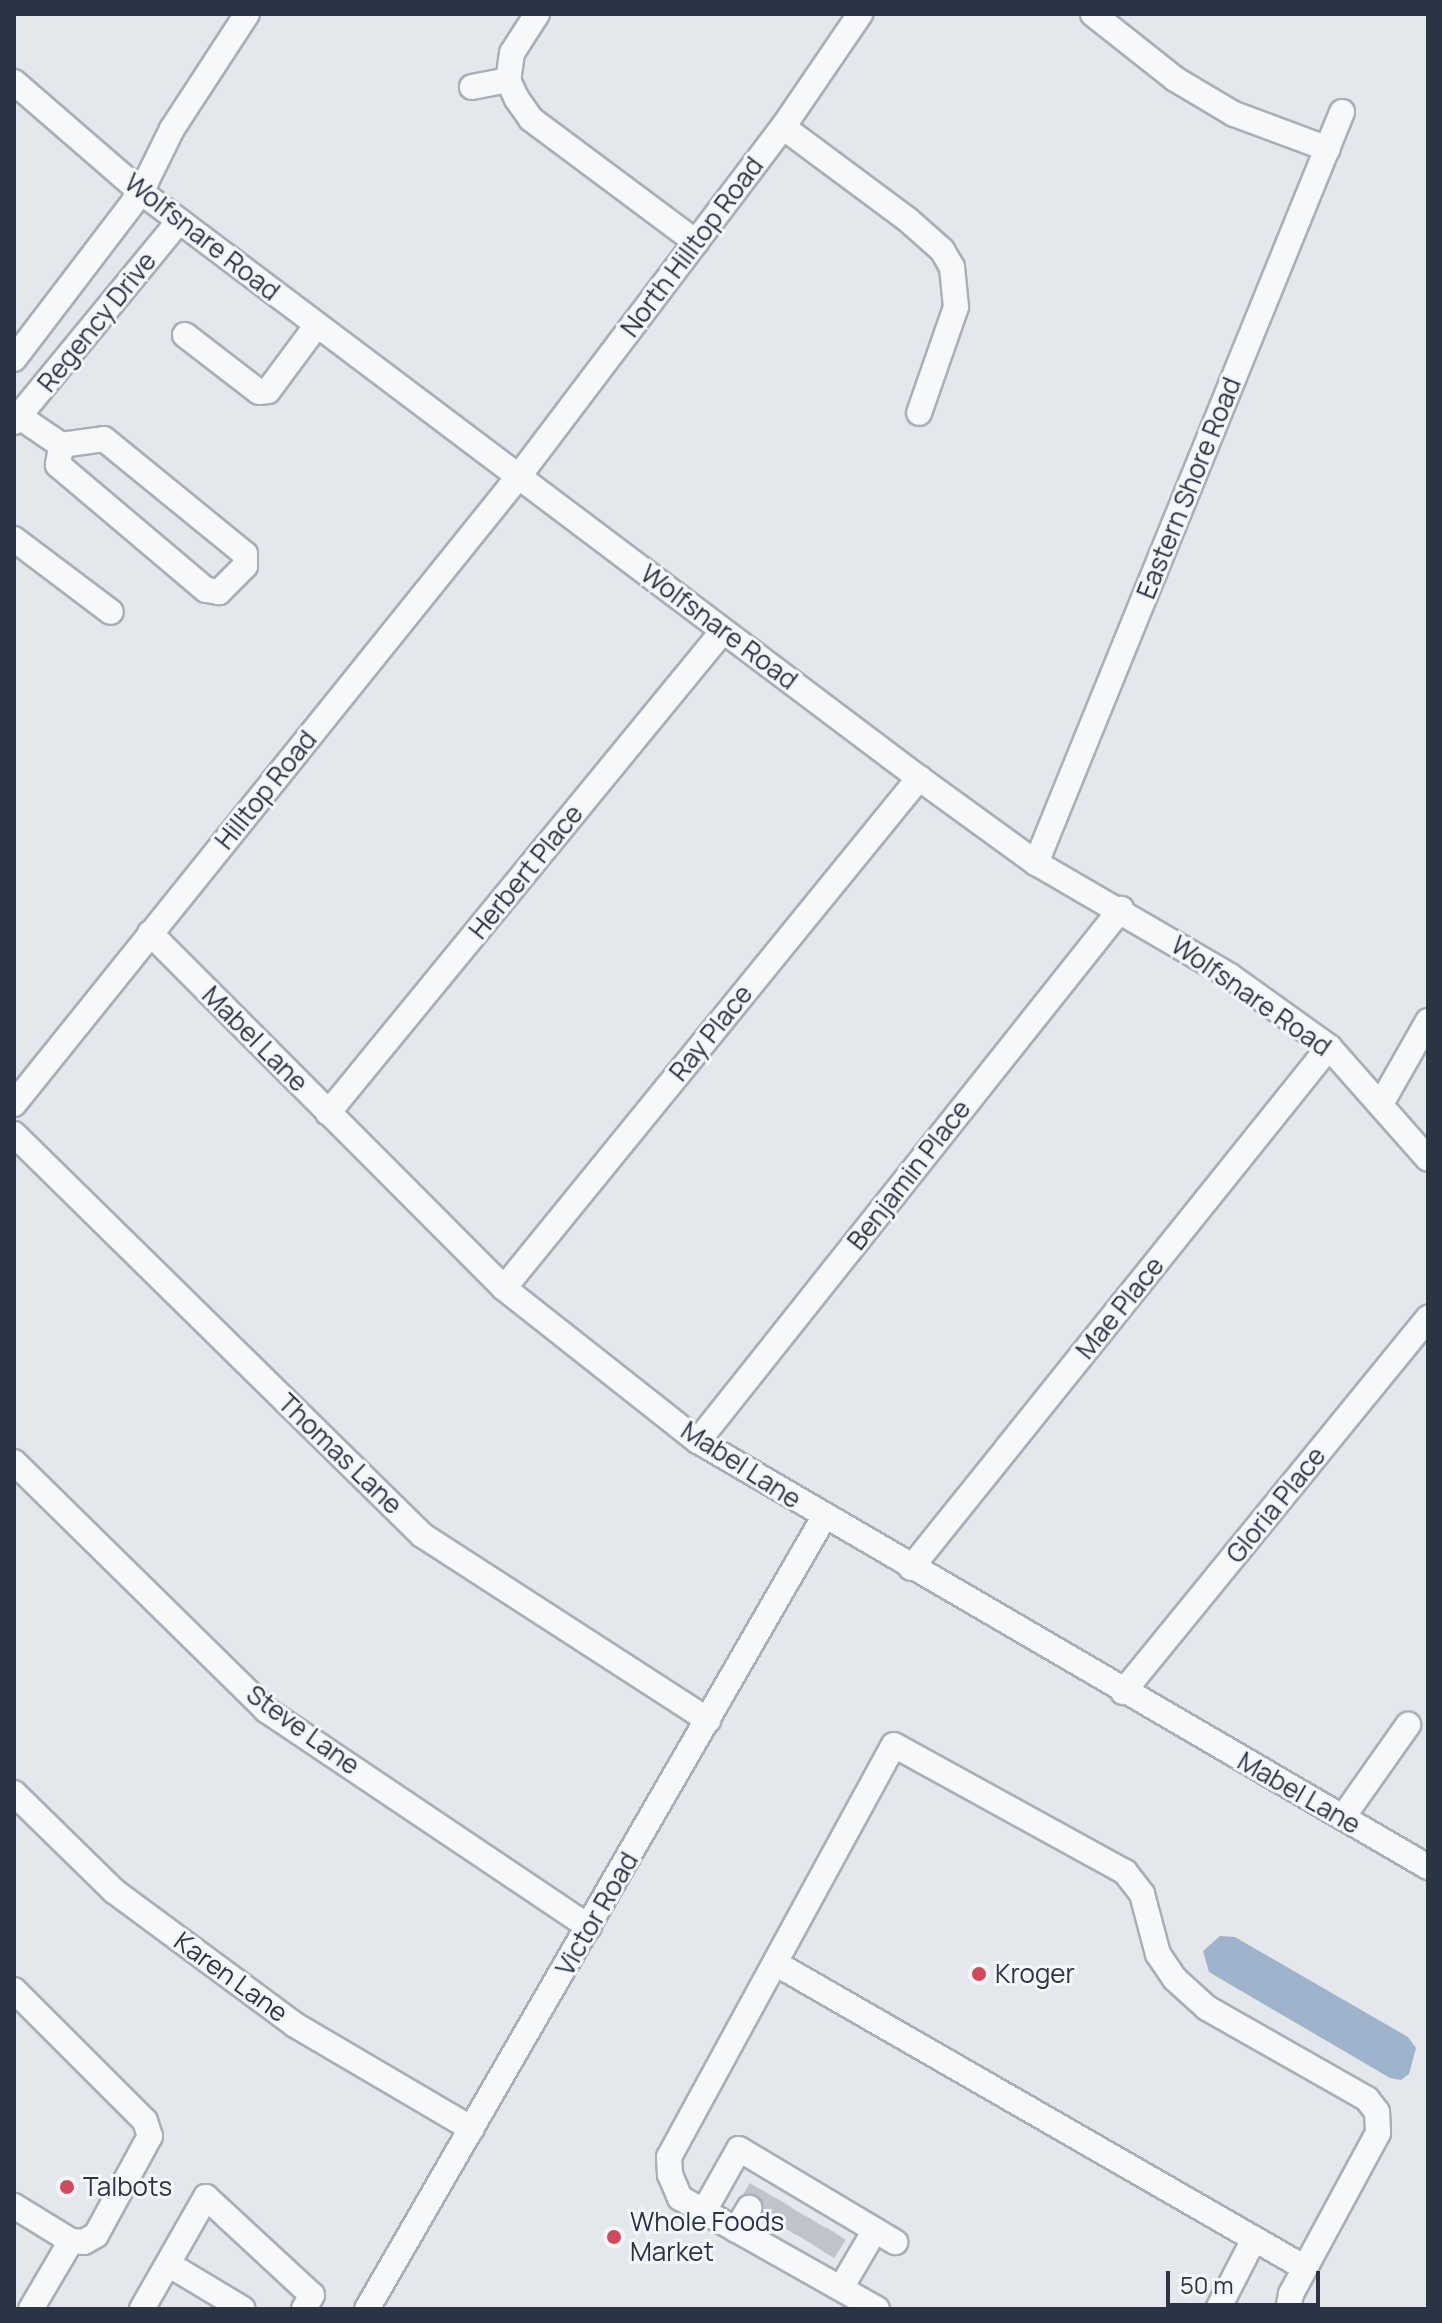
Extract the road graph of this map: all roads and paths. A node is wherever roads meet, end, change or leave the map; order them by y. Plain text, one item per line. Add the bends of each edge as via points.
1 (247, 14) edge
2 (537, 14) edge
3 (860, 14) edge
4 (1093, 14) edge
5 (508, 80) junction
6 (14, 82) edge
7 (472, 87) dead end
8 (1342, 112) dead end
9 (783, 127) junction
10 (1328, 149) junction
11 (141, 192) junction
12 (179, 221) junction
13 (696, 242) junction
14 (317, 325) junction
15 (185, 335) dead end
16 (14, 359) edge
17 (919, 413) dead end
18 (16, 417) edge
19 (61, 445) junction
20 (519, 476) junction
21 (14, 539) edge
22 (111, 612) dead end
23 (723, 631) junction
24 (919, 778) junction
25 (1036, 863) junction
26 (1121, 909) junction
27 (150, 933) junction
28 (1428, 1021) edge
29 (1329, 1047) junction
30 (1382, 1102) junction
31 (14, 1104) edge
32 (328, 1113) junction
33 (14, 1134) edge
34 (1428, 1159) edge
35 (504, 1288) junction
36 (1428, 1318) edge
37 (698, 1441) junction
38 (14, 1462) edge
39 (824, 1517) junction
40 (911, 1568) junction
41 (1123, 1692) junction
42 (708, 1720) junction
43 (1408, 1725) dead end
44 (14, 1793) edge
45 (1343, 1817) junction
46 (1428, 1867) edge
47 (589, 1927) junction
48 (775, 1963) junction
49 (14, 1990) edge
50 (472, 2129) junction
51 (14, 2206) edge
52 (704, 2211) junction
53 (792, 2221) junction
54 (1254, 2239) junction
55 (71, 2241) junction
56 (168, 2264) junction
57 (1305, 2268) junction
58 (859, 2302) edge
59 (31, 2309) edge
60 (142, 2309) edge
61 (243, 2309) edge
62 (304, 2309) edge
63 (367, 2309) edge
64 (1218, 2309) edge
65 (1288, 2309) edge

1 - 11 street, Regency Drive via 178,119
2 - 5 street via 512,53
3 - 9 street, North Hilltop Road
4 - 10 street via 1175,79 1234,114
5 - 7 street
5 - 13 street via 531,119
6 - 11 street, Wolfsnare Road
8 - 10 street, Eastern Shore Road
9 - 13 street, North Hilltop Road
9 - 17 street via 907,219 942,250 952,267 956,307
10 - 25 street, Eastern Shore Road
11 - 12 street, Wolfsnare Road
11 - 16 street, Regency Drive
12 - 14 street, Wolfsnare Road
12 - 18 street, Regency Drive
13 - 20 street, North Hilltop Road
14 - 15 street via 268,391 259,392
14 - 20 street, Wolfsnare Road
18 - 19 street
19 - 19 street via 104,439 245,554 245,566 219,592 206,590 58,465
20 - 23 street, Wolfsnare Road
20 - 27 street, Hilltop Road
21 - 22 street
23 - 24 street, Wolfsnare Road
23 - 32 street, Herbert Place
24 - 25 street, Wolfsnare Road
24 - 35 street, Ray Place
25 - 26 street, Wolfsnare Road
26 - 29 street, Wolfsnare Road via 1230,976
26 - 37 street, Benjamin Place
27 - 31 street, Hilltop Road
27 - 32 street, Mabel Lane
28 - 30 street
29 - 30 street, Wolfsnare Road
29 - 40 street, Mae Place
30 - 34 street, Wolfsnare Road
32 - 35 street, Mabel Lane
33 - 42 street, Thomas Lane via 422,1535
35 - 37 street, Mabel Lane
36 - 41 street, Gloria Place
37 - 39 street, Mabel Lane
38 - 47 street, Steve Lane via 266,1710
39 - 40 street, Mabel Lane
39 - 42 street, Victor Road
40 - 41 street, Mabel Lane
41 - 45 street, Mabel Lane
42 - 47 street, Victor Road
43 - 45 street
44 - 50 street, Karen Lane via 114,1891 295,2025
45 - 46 street, Mabel Lane
47 - 50 street, Victor Road
48 - 52 street via 669,2157 680,2198
48 - 54 street
48 - 57 street via 894,1745 1125,1872 1142,1894 1158,1954 1175,1979 1207,2008 1367,2099 1377,2112 1378,2133
49 - 55 street via 145,2121 150,2136 96,2235
50 - 63 street, Victor Road
51 - 55 street
52 - 53 street
52 - 53 street via 739,2149
53 - 58 street
53 - 58 street via 885,2236
54 - 57 street
54 - 64 street
55 - 59 street
56 - 60 street
56 - 61 street
56 - 62 street via 206,2197 312,2295
57 - 65 street

